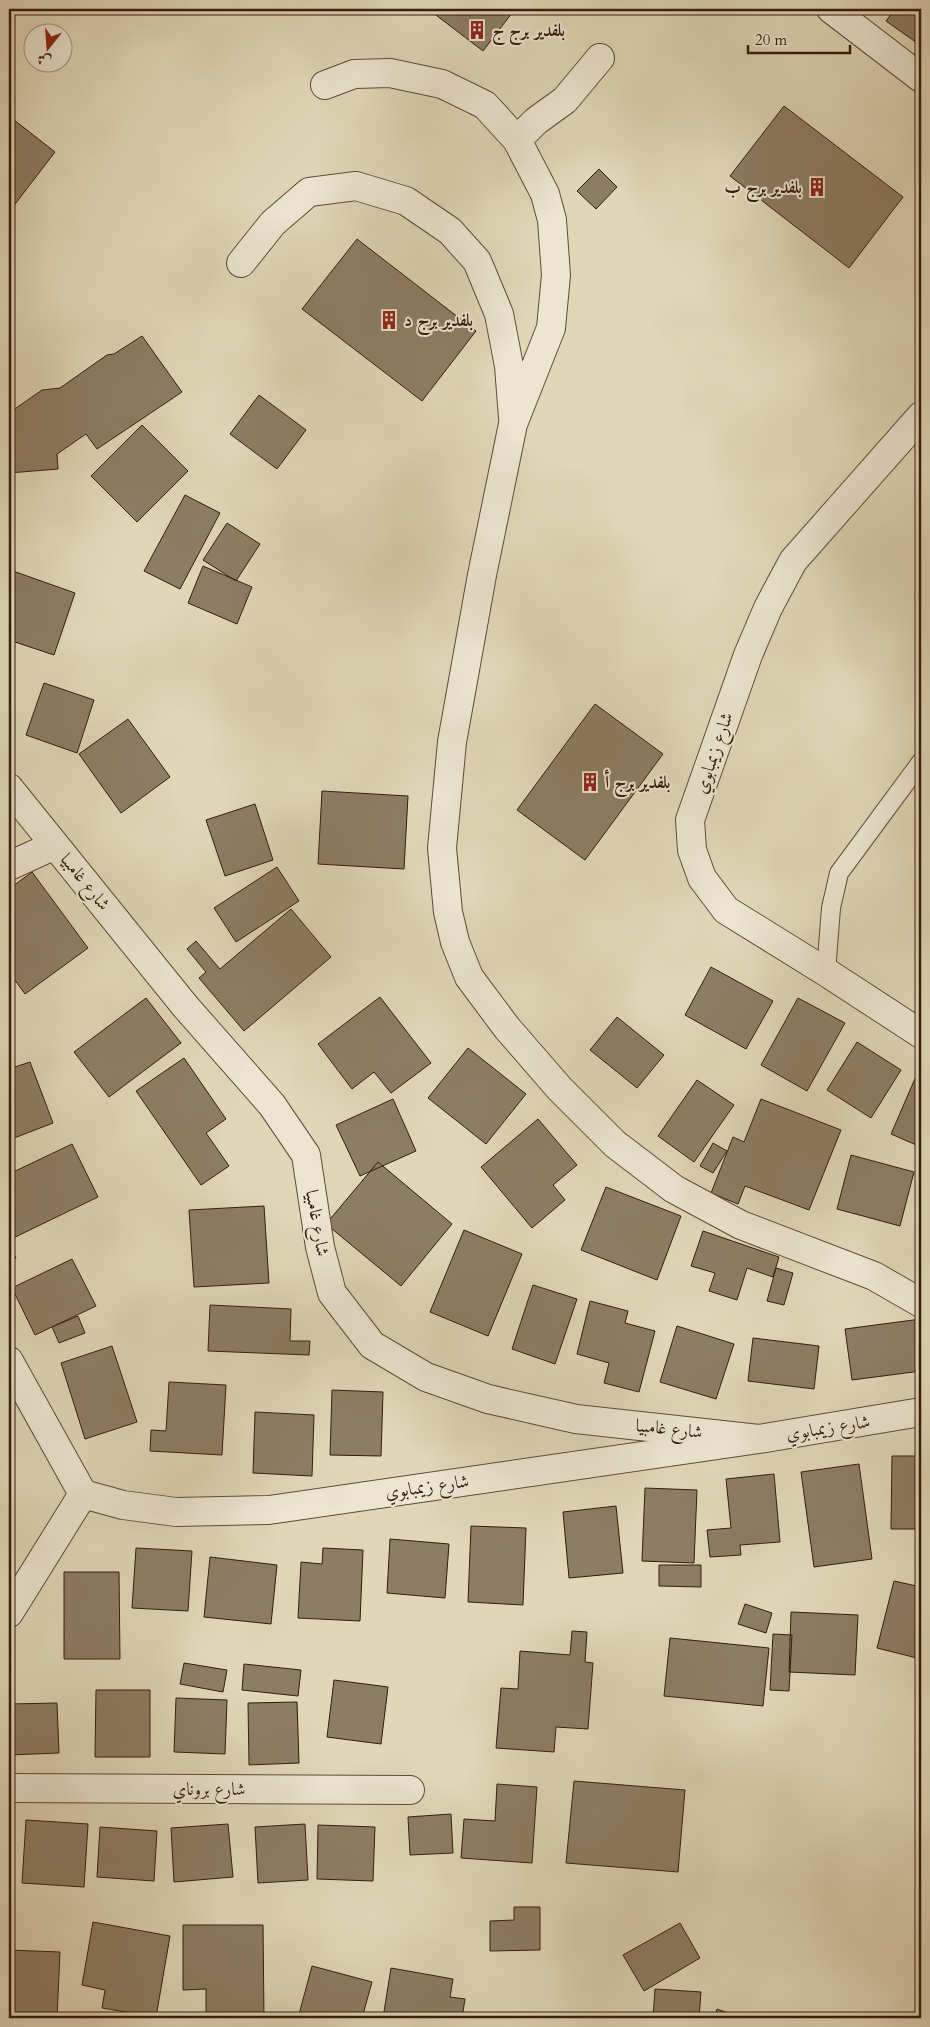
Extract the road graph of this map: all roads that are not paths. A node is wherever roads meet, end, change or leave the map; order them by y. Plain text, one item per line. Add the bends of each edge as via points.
1 (831, 9) edge
2 (600, 58) dead end
3 (921, 78) edge
4 (324, 85) dead end
5 (517, 140) junction
6 (241, 263) dead end
7 (921, 416) edge
8 (513, 424) junction
9 (921, 762) edge
10 (9, 788) edge
11 (55, 845) junction
12 (9, 866) edge
13 (826, 972) junction
14 (921, 1034) edge
15 (921, 1303) edge
16 (9, 1361) edge
17 (921, 1412) edge
18 (759, 1439) junction
19 (83, 1494) junction
20 (9, 1613) edge
21 (9, 1788) edge
22 (410, 1790) dead end

1 - 3 street
2 - 5 street via 564,100
4 - 5 street via 354,74 390,73 442,84 485,105
5 - 8 street via 545,194 552,220 556,275 551,328
6 - 8 street via 273,223 309,192 356,186 406,201 450,231 477,261 499,314 509,366
7 - 13 street, شارع زيمبابوي via 793,561 748,655 690,820 692,850 702,878 726,910
8 - 15 street via 452,742 442,848 448,912 455,942 469,977 507,1028 560,1089 615,1144 674,1189 741,1225 874,1276
9 - 13 lane via 839,873 831,908
10 - 11 street, شارع غامبيا
11 - 12 street
11 - 18 street, شارع غامبيا via 185,1006 272,1105 306,1155 320,1247 332,1293 372,1346 426,1377 488,1399 576,1419
13 - 14 street, شارع زيمبابوي
16 - 19 street
17 - 18 street, شارع زيمبابوي
18 - 19 street, شارع زيمبابوي via 269,1510 176,1512 123,1505
19 - 20 street
21 - 22 street, شارع بروناي

